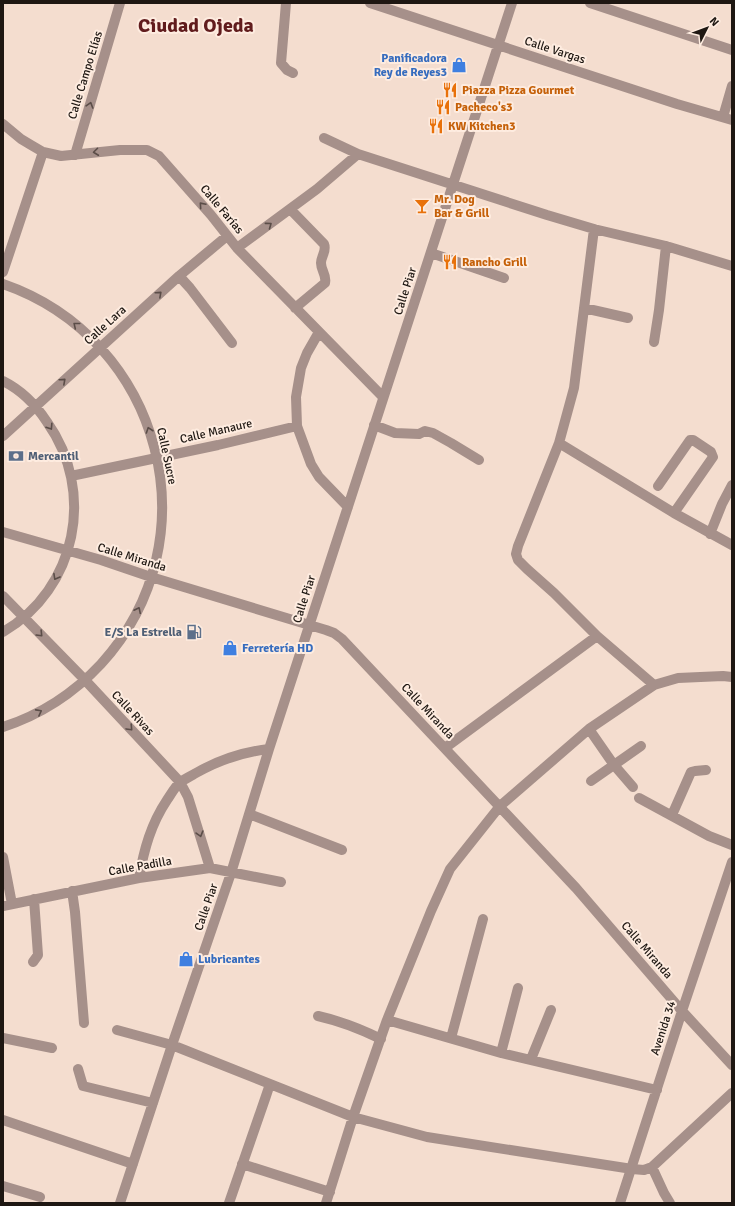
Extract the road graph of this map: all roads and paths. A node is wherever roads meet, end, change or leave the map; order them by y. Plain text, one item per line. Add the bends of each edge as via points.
1 (120, 3) edge
2 (286, 3) edge
3 (370, 3) edge
4 (512, 3) edge
5 (590, 3) edge
6 (620, 8) edge
7 (499, 44) junction
8 (732, 50) edge
9 (293, 73) dead end
10 (732, 86) edge
11 (727, 119) edge
12 (3, 124) edge
13 (324, 138) dead end
14 (43, 152) junction
15 (358, 154) junction
16 (75, 155) junction
17 (453, 185) junction
18 (290, 209) junction
19 (594, 229) junction
20 (227, 236) junction
21 (666, 246) junction
22 (237, 248) junction
23 (431, 253) junction
24 (732, 266) edge
25 (3, 272) edge
26 (179, 276) junction
27 (504, 278) dead end
28 (3, 284) edge
29 (296, 308) junction
30 (584, 308) junction
31 (628, 318) dead end
32 (318, 332) junction
33 (232, 342) dead end
34 (654, 342) dead end
35 (101, 347) junction
36 (3, 380) edge
37 (384, 397) junction
38 (35, 406) junction
39 (374, 425) junction
40 (297, 426) junction
41 (3, 436) edge
42 (559, 443) junction
43 (157, 458) junction
44 (479, 460) dead end
45 (71, 476) junction
46 (732, 485) edge
47 (658, 486) dead end
48 (348, 506) junction
49 (674, 513) junction
50 (3, 532) edge
51 (710, 534) junction
52 (732, 545) edge
53 (67, 551) junction
54 (151, 577) junction
55 (3, 596) edge
56 (24, 617) junction
57 (309, 625) junction
58 (3, 632) edge
59 (597, 636) junction
60 (732, 677) edge
61 (85, 680) junction
62 (654, 684) junction
63 (3, 727) edge
64 (589, 729) junction
65 (641, 746) dead end
66 (445, 748) junction
67 (269, 749) junction
68 (614, 765) junction
69 (706, 770) dead end
70 (591, 781) dead end
71 (180, 782) junction
72 (633, 787) dead end
73 (639, 798) dead end
74 (500, 806) junction
75 (249, 814) junction
76 (672, 816) junction
77 (732, 845) edge
78 (342, 850) dead end
79 (3, 857) edge
80 (732, 862) edge
81 (210, 868) junction
82 (231, 872) junction
83 (139, 878) junction
84 (281, 882) dead end
85 (729, 882) edge
86 (72, 891) junction
87 (34, 899) junction
88 (7, 905) edge
89 (483, 919) dead end
90 (33, 962) dead end
91 (518, 988) dead end
92 (551, 1010) dead end
93 (682, 1011) junction
94 (318, 1016) dead end
95 (387, 1020) junction
96 (84, 1023) dead end
97 (117, 1030) dead end
98 (3, 1038) edge
99 (451, 1038) junction
100 (381, 1039) junction
101 (172, 1045) junction
102 (52, 1048) dead end
103 (501, 1053) junction
104 (531, 1059) junction
105 (732, 1065) edge
106 (78, 1070) dead end
107 (270, 1084) junction
108 (657, 1090) junction
109 (732, 1093) edge
110 (153, 1103) junction
111 (353, 1118) junction
112 (3, 1120) edge
113 (133, 1164) junction
114 (242, 1164) junction
115 (652, 1166) junction
116 (632, 1169) junction
117 (3, 1186) edge
118 (330, 1192) junction
119 (40, 1197) dead end
120 (120, 1203) edge
121 (229, 1203) edge
122 (326, 1203) edge
123 (620, 1203) edge
124 (670, 1203) edge

16 -> 1 street, Calle Campo Elías
2 - 9 street via 281,63
3 - 7 street, Calle Vargas
4 - 7 street, Calle Piar
5 - 6 street
6 - 8 street
7 - 11 street, Calle Vargas
7 - 17 street, Calle Piar
10 - 11 street
12 - 14 street, Calle Farías
13 - 15 street
14 - 16 street, Calle Farías via 61,156
14 - 25 street
15 - 17 street
15 - 18 street
20 -> 16 street, Calle Farías via 159,156 147,150
17 - 19 street
17 - 23 street, Calle Piar
22 -> 18 street
18 - 29 street via 325,247 321,263 326,279
19 - 21 street
19 - 30 street
20 - 22 street, Calle Farías
20 - 26 street, Calle Lara
21 - 24 street
21 - 34 street
22 - 29 street, Calle Farías
23 - 27 street
23 - 37 street, Calle Piar
26 - 33 street
35 -> 26 street, Calle Lara
35 -> 28 street, Calle Sucre via 60,312
29 - 32 street, Calle Farías
30 - 31 street
30 - 42 street via 574,388
32 - 37 street, Calle Farías
32 - 40 street via 301,368 296,397
38 -> 35 street, Calle Lara
43 -> 35 street, Calle Sucre via 147,424 132,392
36 - 38 street
37 - 39 street, Calle Piar
38 - 41 street, Calle Lara
38 -> 45 street via 57,438 66,456
39 - 44 street via 395,433 433,433
39 - 48 street, Calle Piar
40 - 43 street, Calle Manaure
40 - 48 street via 319,478
42 - 49 street
42 - 59 street via 516,554 518,560
43 - 45 street, Calle Manaure
43 - 54 street, Calle Sucre via 162,518
45 - 53 street via 74,507
46 - 51 street
47 - 49 street via 690,440 712,452 712,457
48 - 57 street, Calle Piar
49 - 51 street
50 - 53 street, Calle Miranda
51 - 52 street
53 - 54 street, Calle Miranda
53 -> 56 street via 54,581
54 - 57 street, Calle Miranda
61 -> 54 street, Calle Sucre via 107,658 125,633 140,606
55 - 56 street, Calle Rivas
56 - 58 street
56 -> 61 street, Calle Rivas
57 - 66 street, Calle Miranda via 334,633 342,639
57 - 67 street, Calle Piar
59 - 62 street
59 - 66 street
60 - 62 street via 678,678
63 -> 61 street, Calle Sucre via 42,710
61 -> 71 street, Calle Rivas
62 - 64 street
64 - 68 street
64 - 74 street
65 - 68 street
66 - 74 street, Calle Miranda
67 - 71 street via 220,760
67 - 75 street, Calle Piar
68 - 70 street
68 - 72 street
69 - 76 street via 691,772
71 -> 81 street, Calle Rivas via 188,796
71 - 83 street via 165,802 148,838
73 - 76 street
74 - 93 street, Calle Miranda via 576,888
74 - 95 street via 450,869
75 - 78 street
75 - 82 street, Calle Piar
76 - 77 street
79 - 88 street
80 - 85 street, Avenida 34
81 - 82 street, Calle Padilla
81 - 83 street, Calle Padilla
82 - 84 street, Calle Padilla
82 - 101 street, Calle Piar
83 - 86 street, Calle Padilla
85 - 93 street, Avenida 34
86 - 87 street, Calle Padilla
86 - 96 street
87 - 88 street, Calle Padilla
87 - 90 street via 38,955
89 - 99 street
91 - 103 street
92 - 104 street
93 - 105 street, Calle Miranda
93 - 108 street, Avenida 34
94 - 100 street via 338,1020
95 - 99 street
95 - 100 street
97 - 101 street
98 - 102 street
99 - 103 street
100 - 111 street
101 - 107 street
101 - 110 street, Calle Piar
103 - 104 street
104 - 108 street
106 - 110 street via 83,1086
107 - 111 street
107 - 114 street
108 - 116 street, Avenida 34
109 - 115 street
110 - 113 street, Calle Piar
111 - 116 street via 427,1137
111 - 118 street
112 - 113 street
113 - 120 street, Calle Piar
114 - 118 street
114 - 121 street
115 - 116 street via 644,1170
115 - 124 street
116 - 123 street, Avenida 34
117 - 119 street
118 - 122 street

